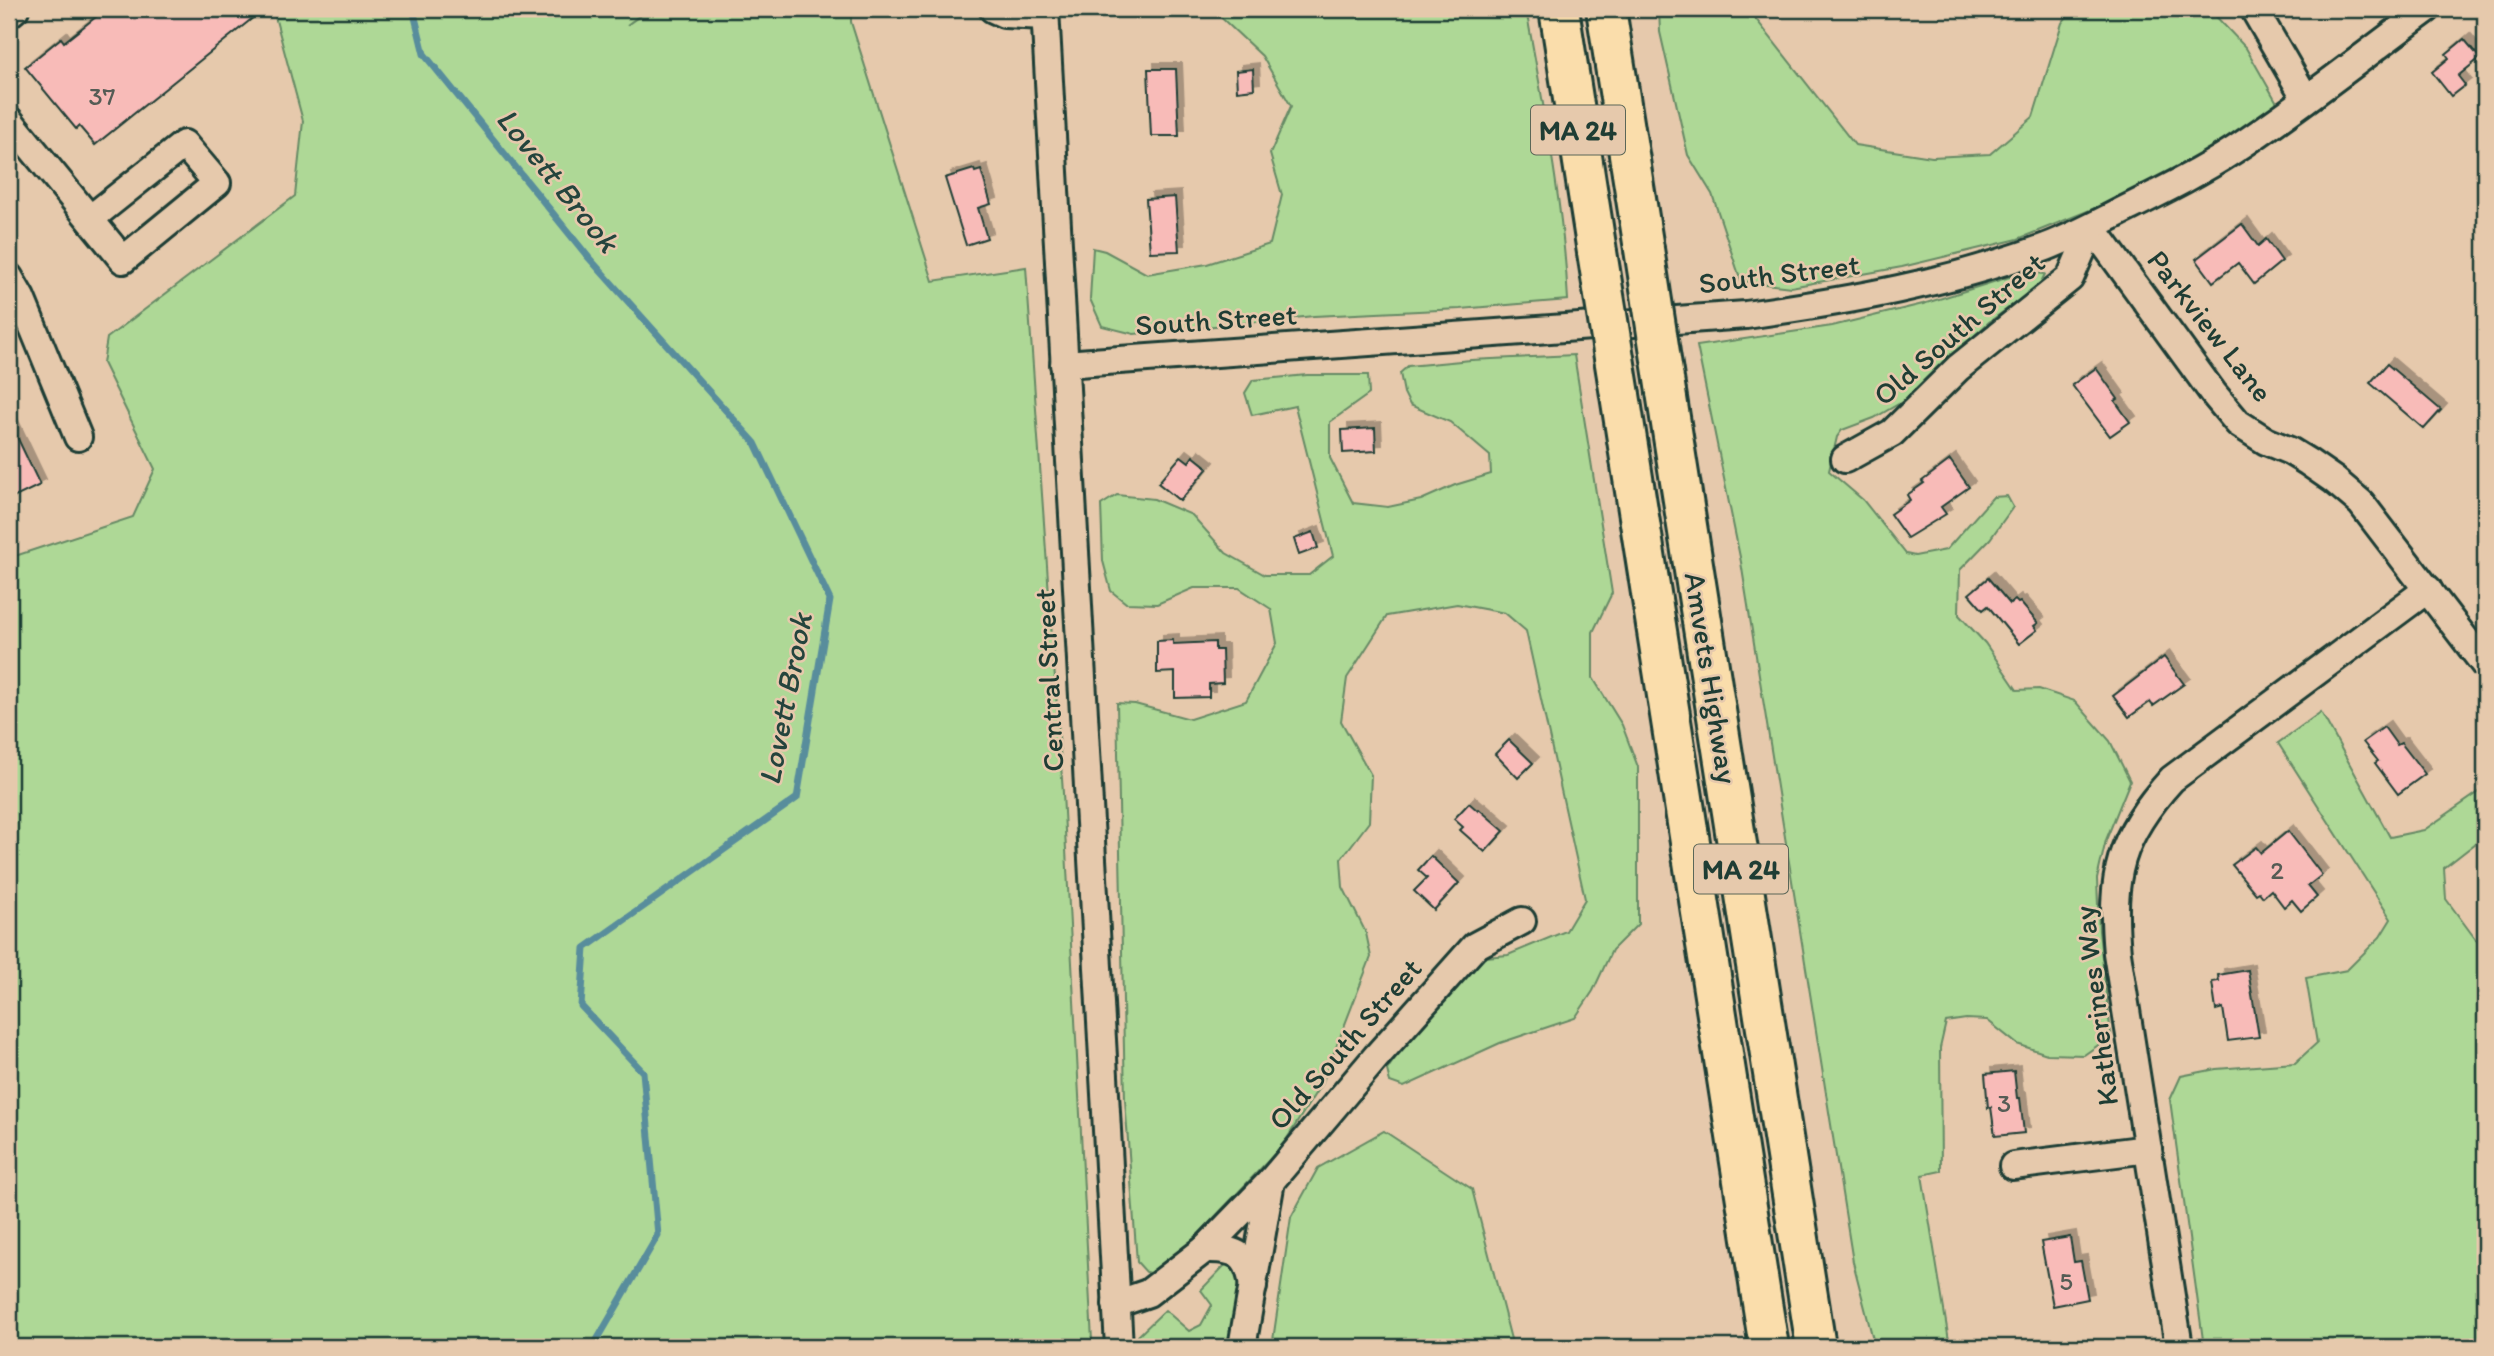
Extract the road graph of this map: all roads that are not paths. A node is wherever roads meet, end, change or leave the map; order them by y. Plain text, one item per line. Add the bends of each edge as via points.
1 (15, 9) edge
2 (993, 9) edge
3 (1559, 9) edge
4 (1606, 9) edge
5 (2254, 9) edge
6 (2427, 9) edge
7 (1045, 12) edge
8 (9, 14) edge
9 (2306, 99) junction
10 (9, 120) edge
11 (90, 219) junction
12 (2092, 227) junction
13 (9, 277) edge
14 (1064, 364) junction
15 (78, 437) dead end
16 (1845, 459) dead end
17 (2428, 589) junction
18 (2485, 665) edge
19 (1522, 921) dead end
20 (2148, 1149) junction
21 (2013, 1166) dead end
22 (1271, 1181) junction
23 (1205, 1249) junction
24 (1252, 1287) junction
25 (1116, 1304) junction
26 (1119, 1347) edge
27 (1242, 1347) edge
28 (1769, 1347) edge
29 (1816, 1347) edge
30 (2179, 1347) edge

1 - 8 street
2 - 7 street via 1004,14
3 - 28 highway, Amvets Highway / MA 24, bridge
4 - 29 highway, Amvets Highway / MA 24, bridge
5 - 9 street
6 - 9 street, South Street
7 - 14 street, Central Street
9 - 12 street, South Street via 2232,151
10 - 11 street
11 - 11 street via 123,260 217,183 184,144
12 - 14 street, South Street via 2005,261 1923,284 1842,302 1746,315
12 - 16 street, Old South Street via 2070,278 1958,368 1892,433
12 - 17 street, Parkview Lane via 2238,423 2308,462 2361,503
13 - 15 street
14 - 25 street, Central Street
17 - 18 street, Parkview Lane
17 - 20 street, Katherines Way via 2172,779 2133,830 2122,854 2114,919
19 - 22 street, Old South Street via 1475,946
20 - 21 street
20 - 30 street, Katherines Way
22 - 23 street, Old South Street
22 - 24 street
23 - 24 street via 1225,1248 1238,1254 1251,1271
23 - 25 street via 1148,1293
24 - 27 street
25 - 26 street, Central Street

